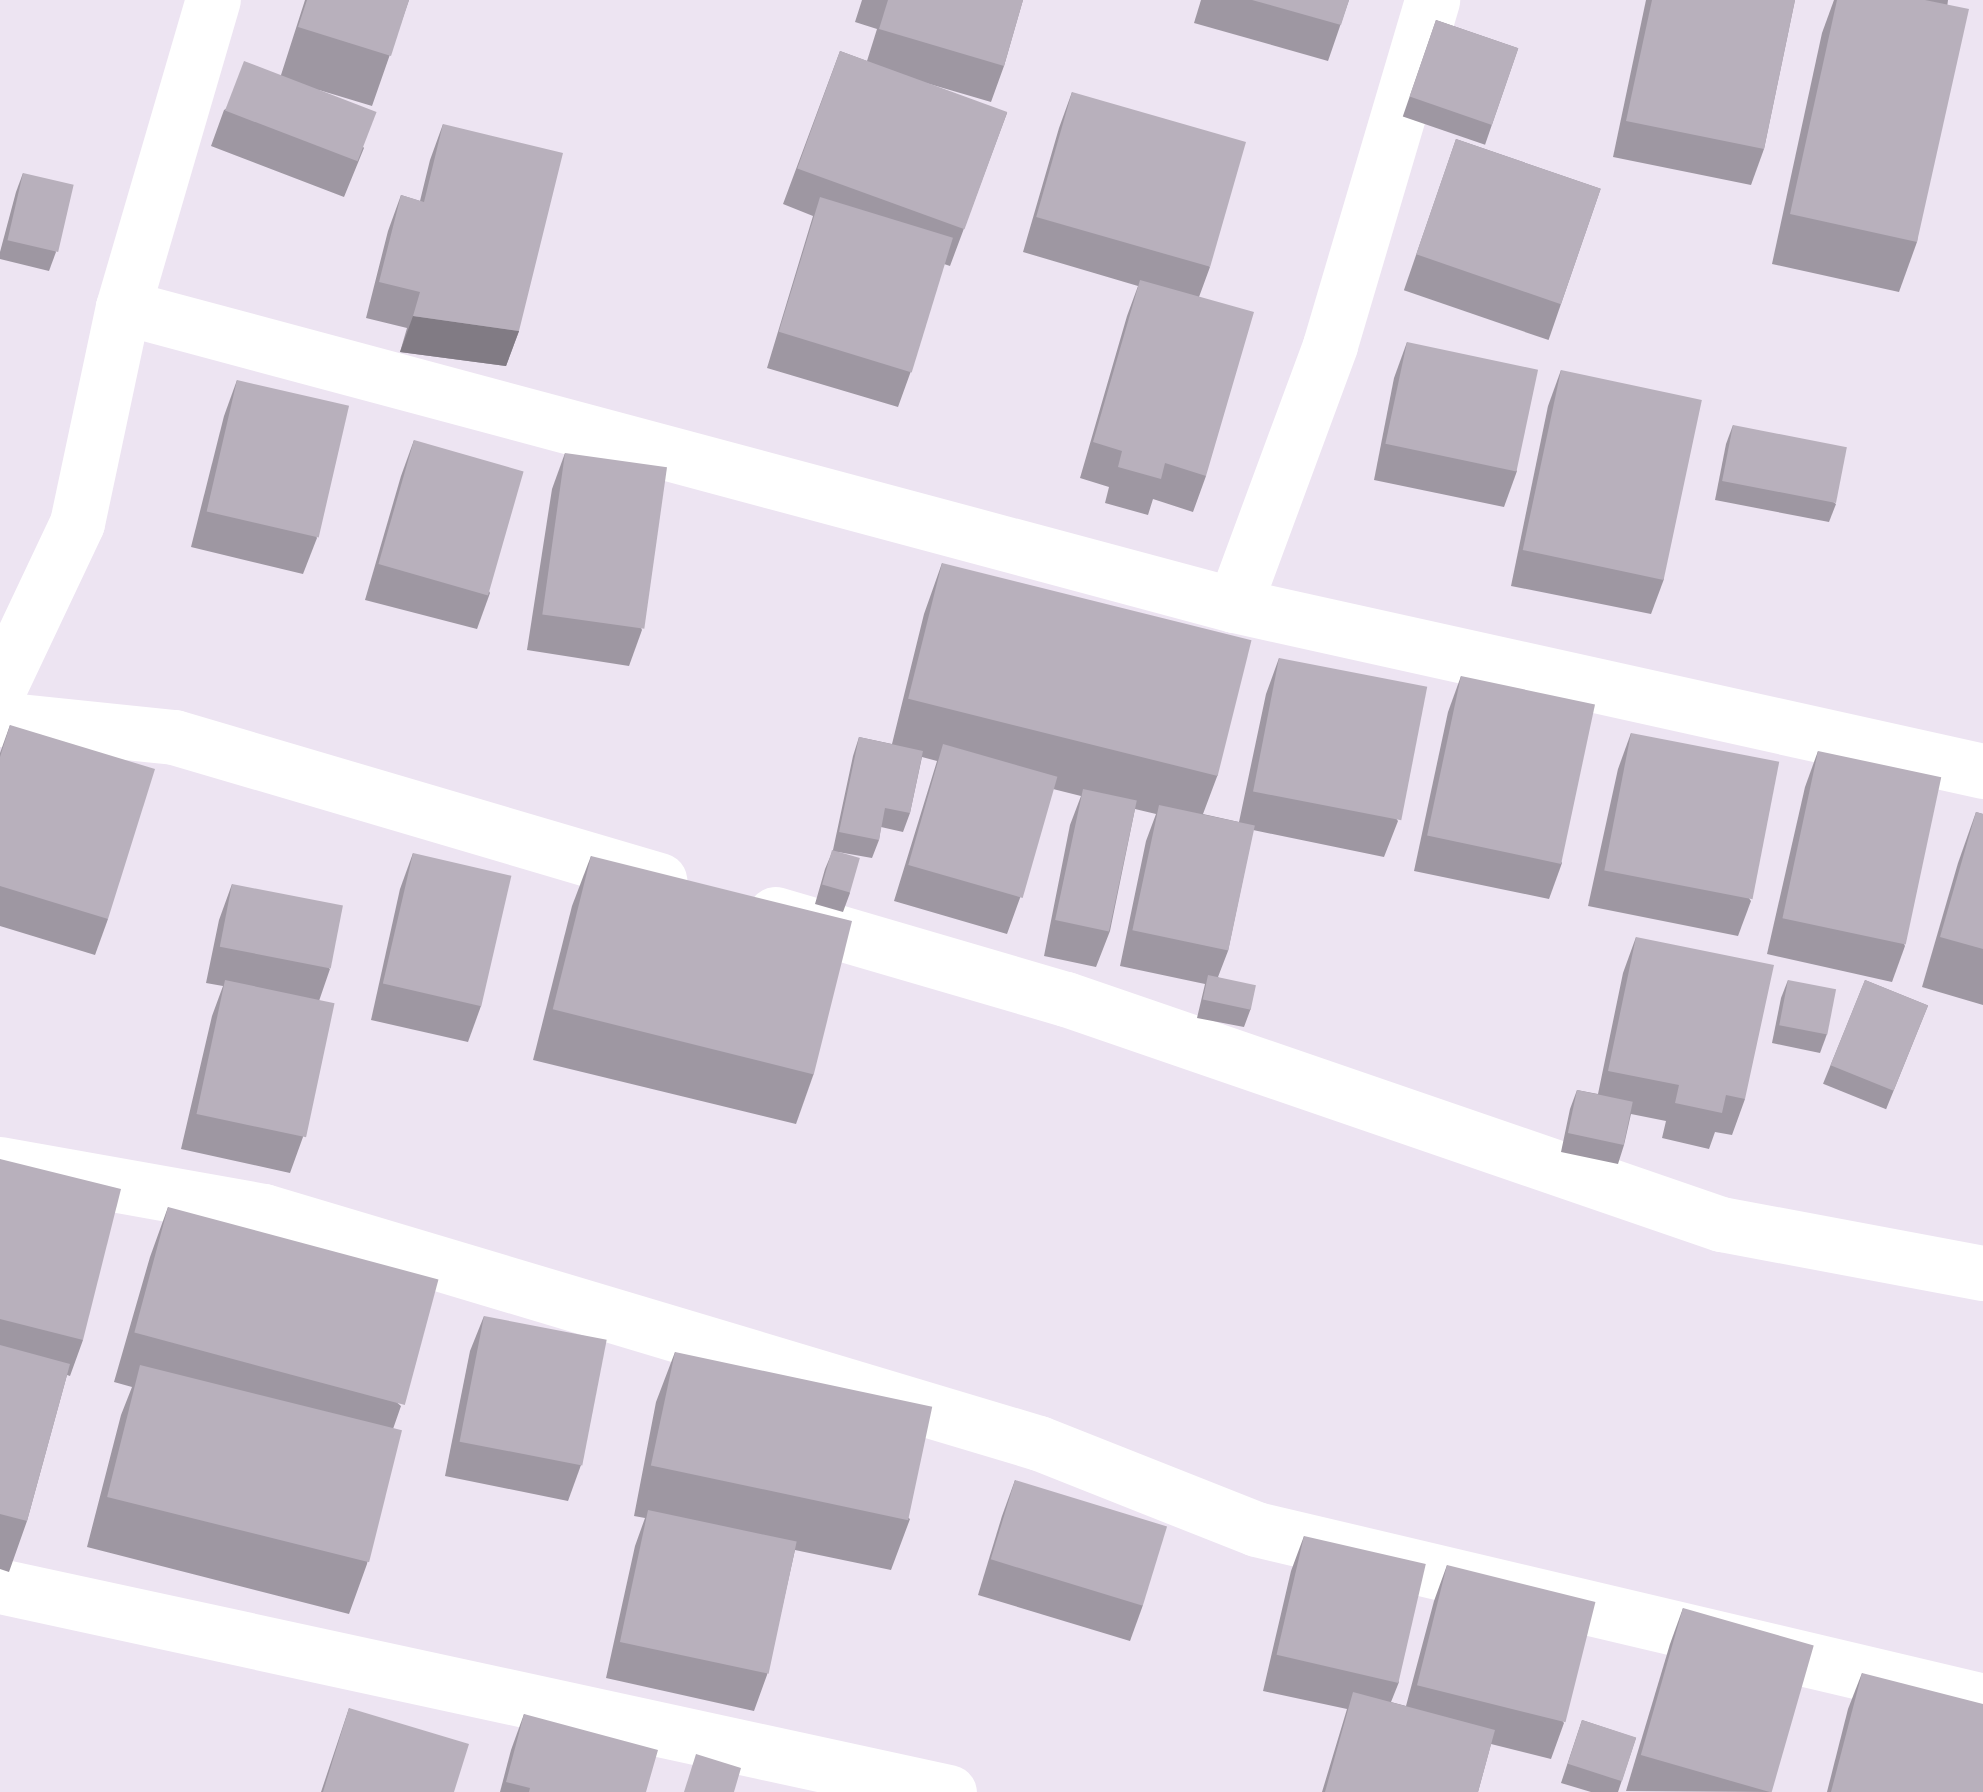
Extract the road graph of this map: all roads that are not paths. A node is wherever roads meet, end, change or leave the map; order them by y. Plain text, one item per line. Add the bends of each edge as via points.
1 (213, 0) edge
2 (1432, 0) edge
3 (123, 307) junction
4 (1234, 605) junction
5 (0, 686) edge
6 (0, 718) edge
7 (1983, 772) edge
8 (0, 1164) edge
9 (1983, 1273) edge
10 (0, 1586) edge
11 (1983, 1701) edge
12 (949, 1792) edge

1 - 3 street
2 - 4 street via 1330,346
3 - 4 street
3 - 5 street via 78,522
4 - 7 street
6 - 9 street via 174,737 1066,999 1721,1224
8 - 11 street via 264,1212 1039,1443 1256,1529
10 - 12 street

